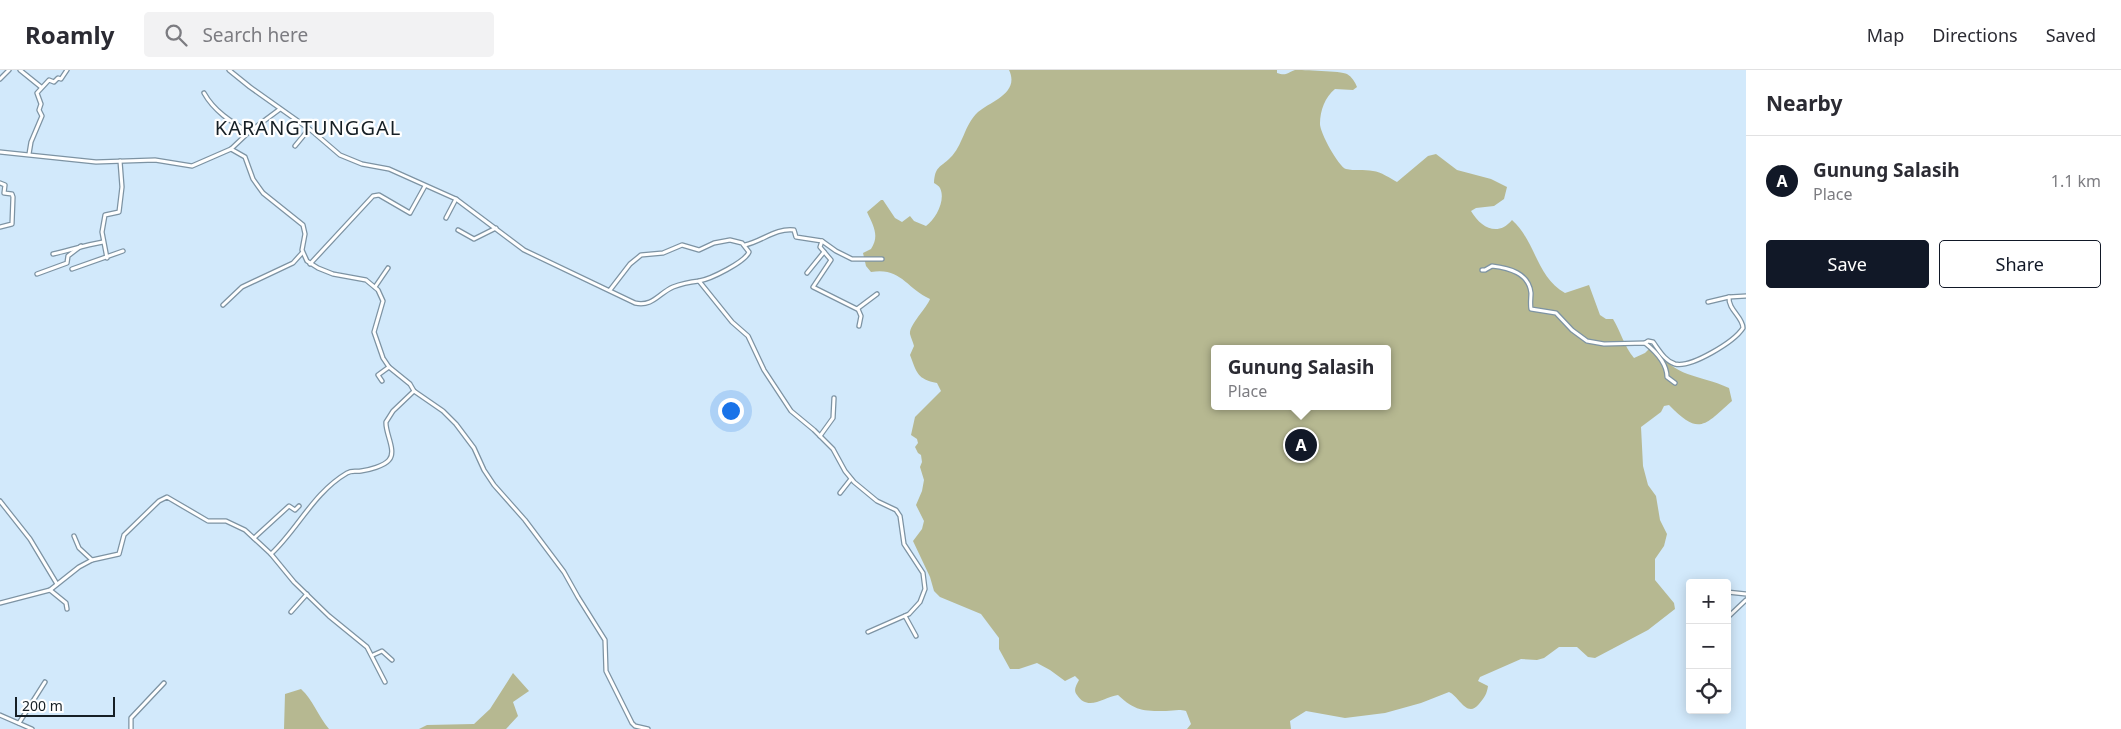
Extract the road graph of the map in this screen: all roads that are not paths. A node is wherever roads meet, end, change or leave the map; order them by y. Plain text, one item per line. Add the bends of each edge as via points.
1 (9, 70) edge
2 (20, 70) edge
3 (68, 70) edge
4 (231, 71) edge
5 (0, 80) edge
6 (41, 87) junction
7 (204, 93) dead end
8 (280, 109) junction
9 (309, 128) junction
10 (249, 132) junction
11 (295, 146) dead end
12 (231, 149) junction
13 (0, 152) edge
14 (29, 154) junction
15 (120, 161) junction
16 (0, 183) edge
17 (425, 186) junction
18 (456, 199) junction
19 (446, 218) dead end
20 (0, 227) edge
21 (496, 228) junction
22 (458, 230) dead end
23 (822, 241) junction
24 (103, 242) junction
25 (745, 245) junction
26 (81, 246) junction
27 (123, 251) dead end
28 (824, 252) junction
29 (302, 253) junction
30 (53, 254) dead end
31 (107, 258) junction
32 (882, 259) dead end
33 (310, 264) junction
34 (388, 268) dead end
35 (72, 269) dead end
36 (1482, 270) dead end
37 (807, 273) dead end
38 (37, 274) dead end
39 (699, 280) junction
40 (375, 287) junction
41 (610, 290) junction
42 (877, 294) dead end
43 (1746, 296) edge
44 (1729, 297) junction
45 (1708, 302) dead end
46 (223, 305) dead end
47 (858, 309) junction
48 (858, 326) dead end
49 (1645, 343) junction
50 (390, 367) junction
51 (382, 381) dead end
52 (1675, 383) dead end
53 (414, 391) junction
54 (834, 398) dead end
55 (820, 436) junction
56 (851, 480) junction
57 (840, 493) dead end
58 (0, 501) edge
59 (299, 506) dead end
60 (74, 536) dead end
61 (254, 538) junction
62 (271, 554) junction
63 (92, 560) junction
64 (57, 584) junction
65 (50, 590) junction
66 (1731, 592) edge
67 (306, 594) junction
68 (1746, 594) edge
69 (1746, 600) edge
70 (0, 603) edge
71 (67, 609) dead end
72 (291, 612) dead end
73 (1731, 614) edge
74 (905, 616) junction
75 (868, 632) dead end
76 (916, 636) dead end
77 (373, 655) junction
78 (392, 660) dead end
79 (45, 682) dead end
80 (385, 682) dead end
81 (164, 683) dead end
82 (0, 715) edge
83 (18, 723) junction
84 (32, 729) edge
85 (131, 729) edge
86 (648, 729) edge

1 - 5 street
2 - 6 street
3 - 6 street via 61,79 49,80
4 - 8 street
6 - 14 street via 37,93 42,116
7 - 10 street via 223,116
8 - 9 street
8 - 10 street
9 - 11 street
9 - 17 street via 340,155 362,164 389,169
10 - 12 street
12 - 15 street via 188,166 149,160
12 - 29 street via 245,157 253,179 263,193 303,225
13 - 14 street
14 - 15 street via 96,162
15 - 24 street via 122,187 119,212 105,216
16 - 20 street via 5,185 4,193 13,196 12,224
17 - 18 street
17 - 33 street via 410,214 379,195 373,196
18 - 19 street
18 - 21 street
21 - 22 street via 473,239
21 - 41 street via 524,250
23 - 25 street via 796,237 794,230 786,230
23 - 28 street via 820,247
23 - 32 street via 852,259
24 - 26 street
24 - 31 street
25 - 39 street via 749,253 744,258 727,270
25 - 41 street via 738,240 727,240 698,250 682,245 665,253 641,255
26 - 30 street
26 - 38 street via 68,256 67,263
27 - 31 street
28 - 37 street
28 - 47 street via 831,260 813,287
29 - 33 street
29 - 46 street via 293,263 246,285
31 - 35 street
33 - 40 street via 333,274 366,280
34 - 40 street
36 - 49 street via 1492,266 1518,273 1530,287 1531,309 1556,313 1587,341
39 - 41 street via 672,287 645,304 632,302
39 - 55 street via 732,322 747,334 764,370 791,410
40 - 50 street via 383,301 374,329 375,337
42 - 47 street
43 - 44 street
44 - 45 street
44 - 49 street via 1728,303 1743,323 1743,328 1732,340 1694,362 1676,364 1666,359 1652,342
47 - 48 street
49 - 52 street via 1656,353 1667,377
50 - 51 street via 378,375
50 - 53 street
53 - 62 street via 386,422 392,455 389,460 367,470 350,472 329,486 311,505 290,536
53 - 86 street via 443,410 456,424 474,448 494,485 564,572 605,640 606,671 632,723
54 - 55 street via 833,418
55 - 56 street via 836,453
56 - 57 street
56 - 74 street via 877,501 898,512 904,544 923,573 922,598
58 - 64 street via 30,538
59 - 61 street via 295,510 289,506
60 - 63 street via 79,548
61 - 62 street
61 - 63 street via 234,524 209,521 164,497 124,535 119,554
62 - 67 street
63 - 64 street
64 - 65 street
65 - 70 street
65 - 71 street via 66,603
66 - 68 street
67 - 72 street
67 - 77 street
69 - 73 street
74 - 75 street
74 - 76 street
77 - 78 street via 381,651
77 - 80 street
79 - 83 street
81 - 85 street via 131,718
82 - 83 street
83 - 84 street

